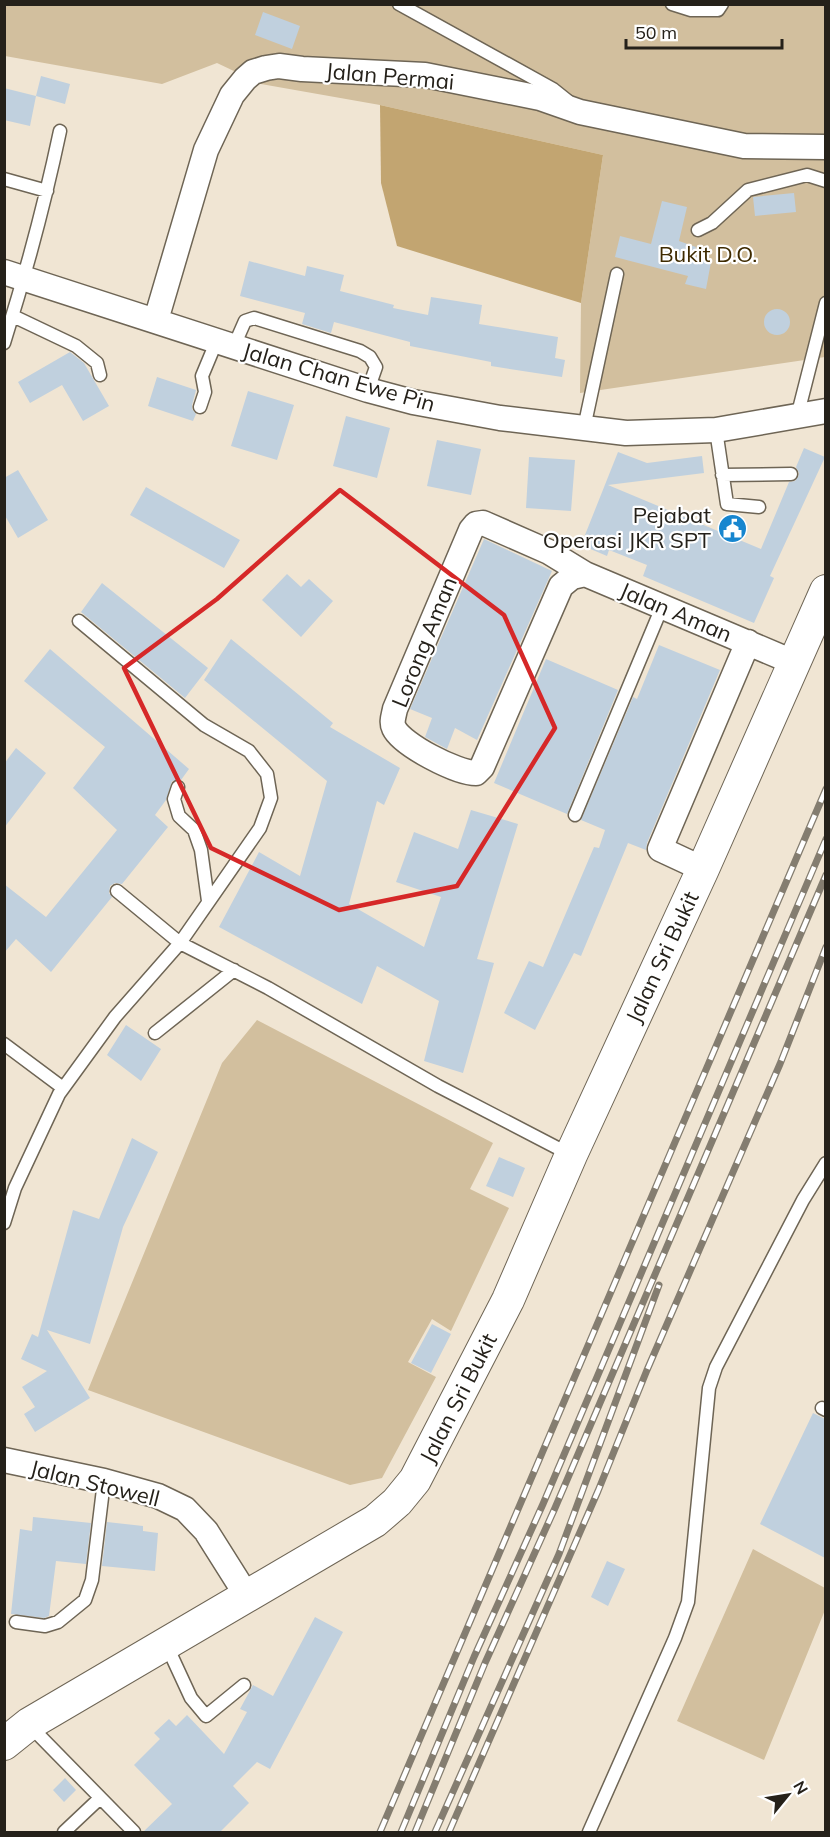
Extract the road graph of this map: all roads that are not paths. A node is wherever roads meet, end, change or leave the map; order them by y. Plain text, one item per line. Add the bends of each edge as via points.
1 (399, 4) edge
2 (672, 4) edge
3 (722, 4) edge
4 (580, 112) junction
5 (60, 131) dead end
6 (825, 147) edge
7 (4, 179) edge
8 (825, 181) edge
9 (47, 191) junction
10 (698, 230) dead end
11 (617, 274) dead end
12 (15, 275) edge
13 (825, 303) edge
14 (13, 316) junction
15 (156, 320) junction
16 (4, 343) edge
17 (225, 343) junction
18 (100, 375) dead end
19 (368, 390) junction
20 (200, 407) dead end
21 (825, 411) edge
22 (797, 417) junction
23 (584, 428) junction
24 (716, 430) junction
25 (722, 474) junction
26 (791, 474) dead end
27 (759, 507) dead end
28 (585, 574) junction
29 (825, 591) edge
30 (662, 607) junction
31 (78, 621) dead end
32 (748, 642) junction
33 (793, 662) junction
34 (178, 787) dead end
35 (575, 815) dead end
36 (703, 869) junction
37 (117, 891) dead end
38 (208, 901) junction
39 (180, 943) junction
40 (234, 970) junction
41 (155, 1033) dead end
42 (4, 1044) edge
43 (63, 1088) junction
44 (570, 1155) junction
45 (825, 1163) edge
46 (4, 1223) edge
47 (4, 1460) edge
48 (104, 1481) junction
49 (247, 1596) junction
50 (16, 1622) dead end
51 (166, 1643) junction
52 (244, 1684) dead end
53 (28, 1724) junction
54 (4, 1744) edge
55 (99, 1798) junction
56 (63, 1833) edge
57 (134, 1833) edge
58 (589, 1833) edge

1 - 4 lane via 553,89
2 - 3 lane via 691,10 718,10
4 - 6 street, Jalan Permai via 744,146
4 - 15 street, Jalan Permai via 540,98 425,75 279,66 253,72 232,95 206,150
5 - 9 lane
7 - 9 lane
8 - 10 lane via 807,175 748,190 712,223
9 - 12 lane
11 - 23 lane
12 - 14 lane
12 - 15 street, Jalan Chan Ewe Pin
13 - 22 lane
14 - 16 lane
14 - 18 lane via 76,346 97,363
15 - 17 street, Jalan Chan Ewe Pin
17 - 19 street, Jalan Chan Ewe Pin
17 - 19 lane via 245,321 254,318 360,351 376,367
17 - 20 lane via 202,376 205,392
19 - 23 street, Jalan Chan Ewe Pin via 500,418
21 - 22 street, Jalan Chan Ewe Pin
22 - 24 street, Jalan Chan Ewe Pin
23 - 24 street, Jalan Chan Ewe Pin via 626,433
24 - 25 lane
25 - 26 lane
25 - 27 lane via 727,504
28 - 28 street, Lorong Aman via 572,577 561,586 476,773 456,769 435,758 409,744 394,730 395,709 448,580 476,524 483,523 549,552
28 - 30 street, Jalan Aman
29 - 33 street, Jalan Sri Bukit
30 - 32 street, Jalan Aman
30 - 35 lane
31 - 38 lane via 204,724 249,751 267,774 271,798 260,828
32 - 33 street, Jalan Aman
32 - 36 street, Jalan Sri Bukit via 660,849
33 - 36 street, Jalan Sri Bukit
34 - 38 lane via 174,799 179,816 194,830 201,850
36 - 44 street, Jalan Sri Bukit
37 - 39 lane
38 - 39 lane
39 - 40 lane
39 - 43 lane via 115,1017
40 - 41 lane
40 - 44 lane via 438,1086
42 - 43 lane
43 - 46 lane via 15,1188
44 - 49 street, Jalan Sri Bukit via 508,1300 415,1480 375,1521
45 - 58 lane via 716,1367 709,1388 688,1602
47 - 48 street, Jalan Stowell
48 - 49 street, Jalan Stowell via 158,1496 184,1509 206,1531
48 - 50 lane via 92,1580 85,1600 58,1622 45,1626
49 - 51 street, Jalan Sri Bukit
51 - 52 lane via 191,1698 206,1716
51 - 53 street, Jalan Sri Bukit
53 - 54 street, Jalan Sri Bukit
53 - 55 lane
55 - 56 lane
55 - 57 lane

